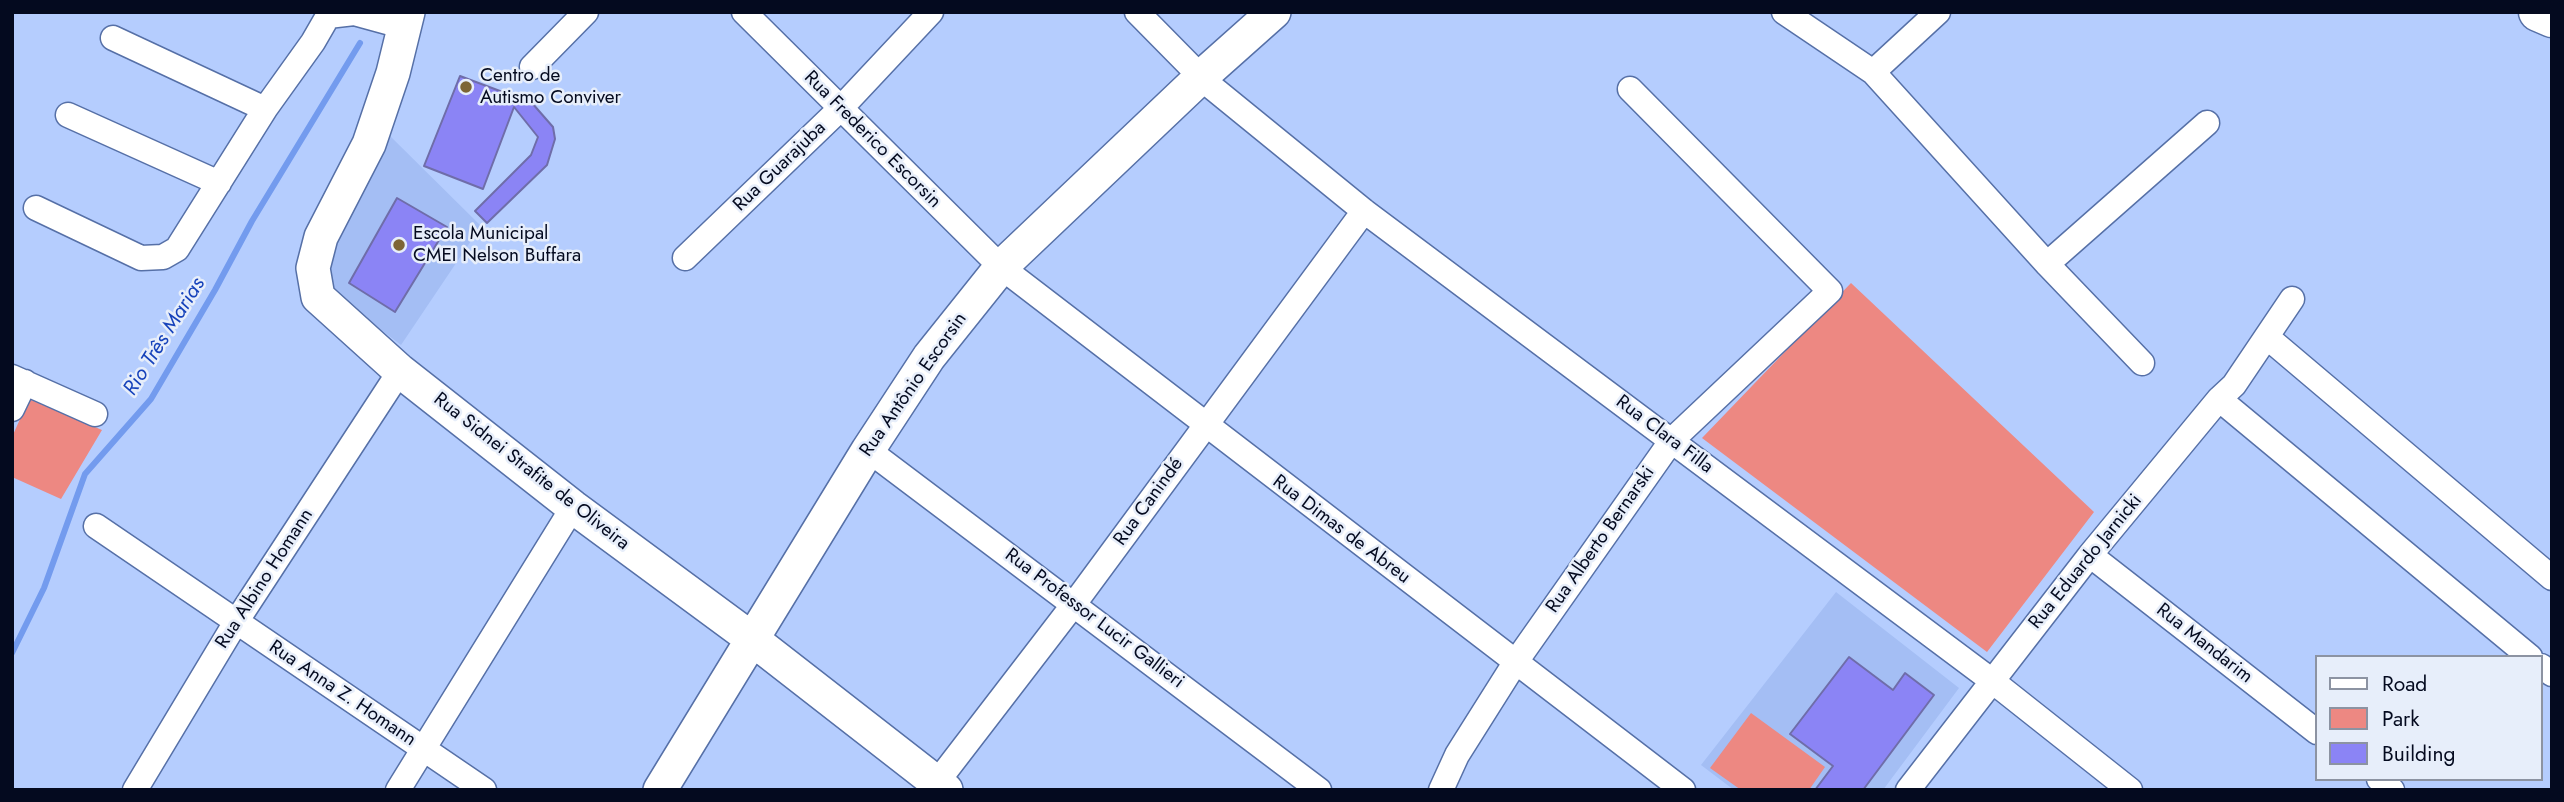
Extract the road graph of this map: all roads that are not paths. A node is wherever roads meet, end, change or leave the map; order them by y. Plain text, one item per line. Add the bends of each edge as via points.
1 (586, 12) edge
2 (744, 12) edge
3 (931, 12) edge
4 (1136, 12) edge
5 (1275, 12) edge
6 (1784, 12) edge
7 (1938, 12) edge
8 (2538, 12) edge
9 (324, 14) edge
10 (2552, 18) edge
11 (407, 20) edge
12 (113, 38) dead end
13 (532, 67) dead end
14 (1873, 72) junction
15 (1201, 77) junction
16 (1630, 89) dead end
17 (265, 109) junction
18 (840, 109) junction
19 (68, 115) dead end
20 (2207, 123) dead end
21 (219, 183) junction
22 (36, 208) dead end
23 (1364, 211) junction
24 (685, 258) dead end
25 (2047, 264) junction
26 (1001, 267) junction
27 (2292, 299) dead end
28 (2267, 337) junction
29 (2142, 363) dead end
30 (400, 371) junction
31 (18, 380) edge
32 (2219, 399) junction
33 (12, 409) edge
34 (94, 414) dead end
35 (1206, 426) junction
36 (1672, 440) junction
37 (868, 450) junction
38 (573, 507) junction
39 (96, 526) dead end
40 (2090, 555) junction
41 (2552, 578) edge
42 (1074, 604) junction
43 (236, 622) junction
44 (752, 639) junction
45 (2528, 655) edge
46 (1515, 663) junction
47 (1991, 680) junction
48 (2316, 731) edge
49 (423, 749) junction
50 (938, 787) edge
51 (135, 790) edge
52 (398, 790) edge
53 (484, 790) edge
54 (660, 790) edge
55 (1320, 790) edge
56 (1441, 790) edge
57 (1684, 790) edge
58 (1908, 790) edge
59 (2130, 790) edge

1 - 13 street
2 - 18 street, Rua Frederico Escorsin
3 - 18 street, Rua Guarajuba
4 - 15 street, Rua Clara Filla
5 - 15 street, Rua Antônio Escorsin
6 - 14 street
7 - 14 street
8 - 10 highway
9 - 11 street
9 - 17 street via 313,43
11 - 30 street, Rua Sidnei Strafite de Oliveira via 369,144 321,237 313,268 318,297
12 - 17 street
14 - 25 street
15 - 23 street, Rua Clara Filla
15 - 26 street, Rua Antônio Escorsin
16 - 36 street, Rua Alberto Bernarski via 1830,291
17 - 21 street
18 - 24 street, Rua Guarajuba
18 - 26 street, Rua Frederico Escorsin
19 - 21 street
20 - 25 street
21 - 22 street via 177,249 163,257 141,258
23 - 35 street, Rua Canindé
23 - 36 street, Rua Clara Filla
25 - 29 street
26 - 35 street, Rua Dimas de Abreu
26 - 37 street, Rua Antônio Escorsin via 929,356
27 - 28 street, Rua Eduardo Jarnicki
28 - 32 street, Rua Eduardo Jarnicki
28 - 41 street
30 - 38 street, Rua Sidnei Strafite de Oliveira
30 - 43 street, Rua Albino Homann
31 - 33 street
31 - 34 street
32 - 40 street, Rua Eduardo Jarnicki
32 - 45 street
35 - 42 street, Rua Canindé
35 - 46 street, Rua Dimas de Abreu
36 - 46 street, Rua Alberto Bernarski
36 - 47 street, Rua Clara Filla
37 - 42 street, Rua Professor Lucir Gallieri
37 - 44 street, Rua Antônio Escorsin
38 - 44 street, Rua Sidnei Strafite de Oliveira
38 - 49 street
39 - 43 street, Rua Anna Z. Homann
40 - 47 street, Rua Eduardo Jarnicki
40 - 48 street, Rua Mandarim
42 - 50 street, Rua Canindé
42 - 55 street, Rua Professor Lucir Gallieri
43 - 49 street, Rua Anna Z. Homann
43 - 51 street, Rua Albino Homann
44 - 50 street, Rua Sidnei Strafite de Oliveira
44 - 54 street, Rua Antônio Escorsin
46 - 56 street, Rua Alberto Bernarski via 1457,755
46 - 57 street, Rua Dimas de Abreu
47 - 58 street, Rua Eduardo Jarnicki
47 - 59 street, Rua Clara Filla
49 - 52 street
49 - 53 street, Rua Anna Z. Homann

